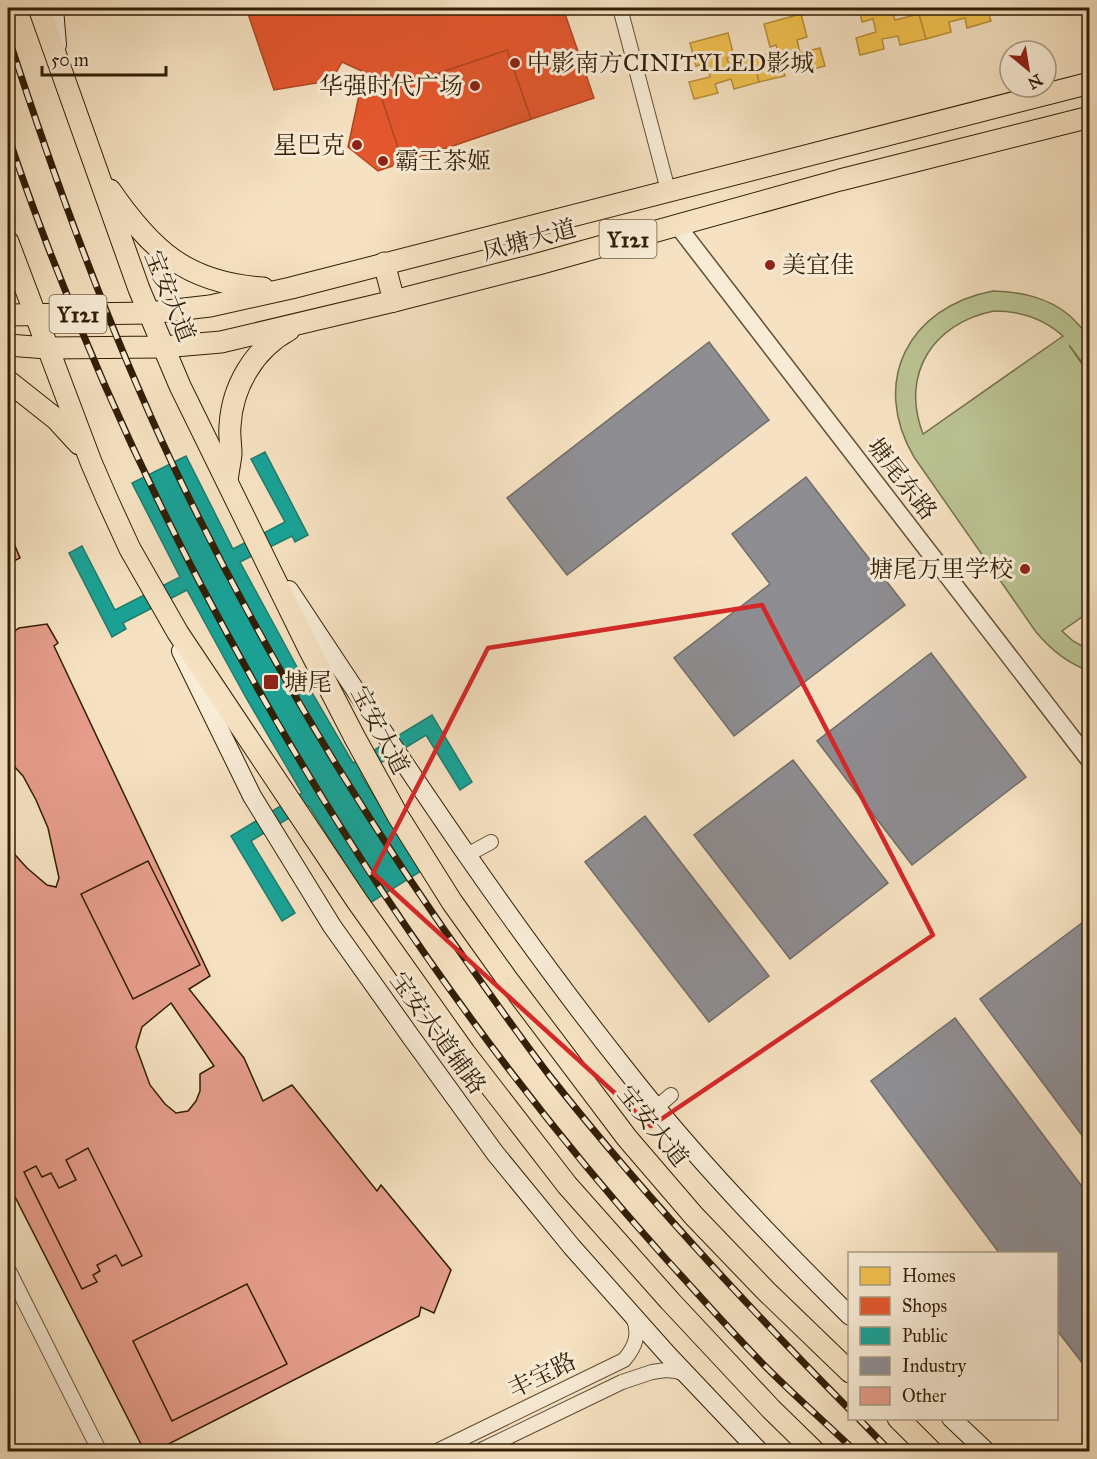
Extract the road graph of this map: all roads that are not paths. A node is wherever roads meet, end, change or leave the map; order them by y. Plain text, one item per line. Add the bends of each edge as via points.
1 (39, 8) edge
2 (54, 8) edge
3 (620, 8) edge
4 (58, 62) junction
5 (1089, 83) edge
6 (1089, 117) edge
7 (95, 169) junction
8 (668, 190) junction
9 (677, 225) junction
10 (8, 242) edge
11 (384, 263) junction
12 (291, 288) junction
13 (394, 302) junction
14 (149, 314) junction
15 (8, 315) edge
16 (34, 315) junction
17 (303, 322) junction
18 (8, 345) edge
19 (163, 347) junction
20 (47, 348) junction
21 (8, 381) edge
22 (91, 462) junction
23 (227, 482) junction
24 (263, 552) junction
25 (152, 590) junction
26 (1089, 761) edge
27 (491, 842) dead end
28 (467, 855) junction
29 (8, 1269) edge
30 (633, 1315) junction
31 (848, 1315) edge
32 (848, 1371) edge
33 (687, 1375) junction
34 (899, 1420) edge
35 (952, 1420) edge
36 (100, 1452) edge
37 (435, 1452) edge
38 (477, 1452) edge
39 (760, 1452) edge
40 (815, 1452) edge
41 (932, 1452) edge
42 (987, 1452) edge

1 - 4 main road, 宝安大道
2 - 4 main road
3 - 8 street
4 - 7 main road, 宝安大道
5 - 8 main road, 凤塘大道
6 - 9 main road, 凤塘大道 / Y121 via 932,155
7 - 12 main road via 148,238 188,270 215,281 243,286
7 - 14 main road, 宝安大道
8 - 11 main road, 凤塘大道
9 - 13 main road, 凤塘大道 / Y121
9 - 26 street, 塘尾东路
10 - 16 main road
11 - 12 main road, 凤塘大道
11 - 13 main road
12 - 14 main road, 凤塘大道 via 210,306
13 - 17 main road, 凤塘大道 / Y121
14 - 16 main road, 凤塘大道 / Y121
14 - 19 main road, 宝安大道
15 - 16 main road, 凤塘大道 / Y121
16 - 20 main road
17 - 19 main road, 凤塘大道 / Y121 via 221,342
17 - 23 main road via 268,345 242,378 233,402
18 - 20 main road, 凤塘大道 / Y121
19 - 20 main road, 凤塘大道 / Y121
19 - 23 main road, 宝安大道
20 - 22 main road
21 - 22 main road via 56,419
22 - 25 main road
23 - 24 main road, 宝安大道
24 - 28 main road
24 - 32 main road, 宝安大道 via 324,679 398,816 452,902 627,1138 694,1216
25 - 30 main road, 宝安大道辅路 via 252,796 332,926 495,1153
25 - 40 main road via 357,901 465,1053 567,1185 678,1309
27 - 28 street
28 - 31 main road via 627,1072 664,1101 718,1177
29 - 36 street
30 - 33 main road, 宝安大道辅路
30 - 37 street, 丰宝路 via 637,1334 624,1360
33 - 38 street, 丰宝路 via 666,1370 630,1379
33 - 39 main road, 宝安大道辅路
34 - 41 main road
35 - 42 main road

